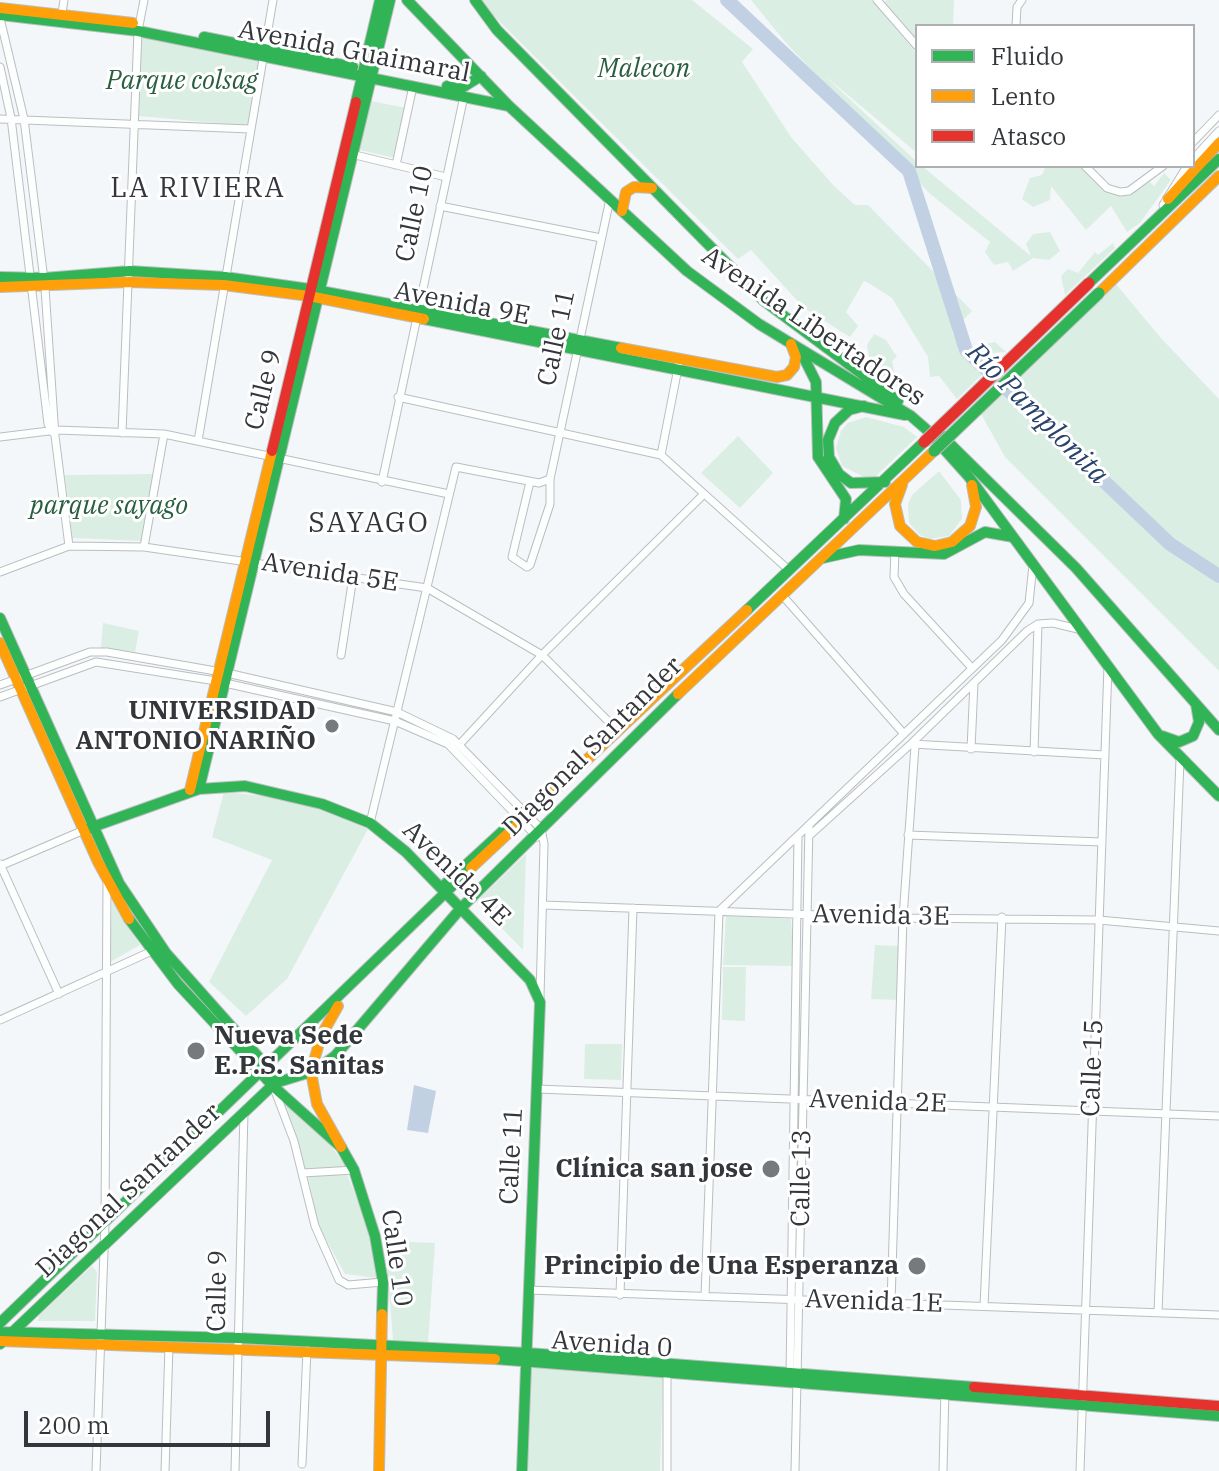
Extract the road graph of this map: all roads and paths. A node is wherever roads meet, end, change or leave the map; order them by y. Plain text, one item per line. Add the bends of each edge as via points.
1 (144, 0) edge
2 (273, 0) edge
3 (380, 0) edge
4 (390, 0) edge
5 (407, 0) edge
6 (475, 0) edge
7 (1022, 0) edge
8 (879, 1) edge
9 (63, 6) edge
10 (0, 8) edge
11 (0, 16) edge
12 (1016, 24) edge
13 (138, 28) junction
14 (915, 44) edge
15 (263, 52) junction
16 (0, 67) edge
17 (367, 73) junction
18 (481, 76) junction
19 (413, 86) junction
20 (464, 96) junction
21 (509, 106) junction
22 (1219, 115) edge
23 (11, 118) junction
24 (0, 119) edge
25 (24, 119) junction
26 (136, 124) junction
27 (250, 129) junction
28 (1219, 131) edge
29 (1195, 140) edge
30 (1219, 143) edge
31 (348, 154) junction
32 (1195, 157) edge
33 (1219, 159) edge
34 (396, 165) junction
35 (1087, 168) edge
36 (1160, 168) edge
37 (1186, 168) edge
38 (1219, 176) edge
39 (446, 177) junction
40 (1219, 184) edge
41 (653, 188) junction
42 (1197, 188) junction
43 (610, 199) junction
44 (1163, 205) junction
45 (440, 206) junction
46 (622, 211) junction
47 (1150, 225) junction
48 (1162, 232) junction
49 (601, 238) junction
50 (129, 276) junction
51 (0, 277) edge
52 (224, 281) junction
53 (39, 283) junction
54 (0, 287) edge
55 (315, 294) junction
56 (416, 312) junction
57 (578, 345) junction
58 (796, 347) junction
59 (679, 364) junction
60 (816, 396) junction
61 (398, 397) junction
62 (864, 406) junction
63 (911, 416) junction
64 (560, 432) junction
65 (54, 433) junction
66 (122, 433) junction
67 (164, 434) junction
68 (0, 437) edge
69 (198, 441) junction
70 (661, 455) junction
71 (275, 459) junction
72 (911, 473) junction
73 (969, 477) junction
74 (547, 481) junction
75 (382, 482) junction
76 (530, 482) junction
77 (885, 482) junction
78 (449, 494) junction
79 (704, 494) junction
80 (840, 525) junction
81 (1015, 538) junction
82 (69, 546) junction
83 (144, 547) junction
84 (895, 551) junction
85 (818, 560) junction
86 (250, 561) junction
87 (1033, 563) junction
88 (790, 571) junction
89 (0, 572) edge
90 (353, 577) junction
91 (427, 588) junction
92 (782, 595) junction
93 (0, 618) edge
94 (1038, 624) junction
95 (1084, 630) junction
96 (0, 643) edge
97 (341, 655) dead end
98 (542, 655) junction
99 (1108, 664) junction
100 (972, 668) junction
101 (222, 678) junction
102 (23, 681) junction
103 (974, 683) junction
104 (0, 685) edge
105 (0, 697) edge
106 (1196, 703) junction
107 (396, 717) junction
108 (616, 729) junction
109 (1219, 730) edge
110 (904, 734) junction
111 (1158, 734) junction
112 (460, 744) junction
113 (913, 745) junction
114 (971, 749) junction
115 (1034, 752) junction
116 (1105, 755) junction
117 (1180, 760) junction
118 (194, 790) junction
119 (1219, 796) edge
120 (522, 816) junction
121 (370, 823) junction
122 (809, 826) junction
123 (89, 827) junction
124 (538, 832) junction
125 (908, 835) junction
126 (798, 836) junction
127 (809, 836) junction
128 (1102, 842) junction
129 (0, 865) edge
130 (107, 882) junction
131 (444, 891) junction
132 (543, 905) junction
133 (461, 908) junction
134 (633, 908) junction
135 (719, 911) junction
136 (797, 914) junction
137 (807, 915) junction
138 (1002, 917) junction
139 (903, 918) junction
140 (1099, 920) junction
141 (1175, 929) junction
142 (1219, 931) edge
143 (152, 951) junction
144 (106, 972) junction
145 (397, 981) junction
146 (59, 994) junction
147 (344, 995) junction
148 (540, 1002) junction
149 (0, 1020) edge
150 (265, 1071) junction
151 (311, 1072) junction
152 (276, 1083) junction
153 (537, 1089) junction
154 (628, 1092) junction
155 (714, 1096) junction
156 (799, 1099) junction
157 (897, 1103) junction
158 (994, 1107) junction
159 (1092, 1111) junction
160 (244, 1112) junction
161 (1166, 1114) junction
162 (1219, 1116) edge
163 (341, 1147) junction
164 (354, 1170) junction
165 (303, 1173) junction
166 (105, 1223) junction
167 (104, 1245) junction
168 (383, 1282) junction
169 (528, 1290) junction
170 (620, 1295) junction
171 (705, 1296) junction
172 (795, 1299) junction
173 (891, 1303) junction
174 (984, 1306) junction
175 (1084, 1310) junction
176 (1158, 1312) junction
177 (1219, 1315) edge
178 (0, 1323) edge
179 (3, 1338) edge
180 (100, 1340) junction
181 (239, 1342) junction
182 (169, 1346) junction
183 (307, 1350) junction
184 (382, 1350) junction
185 (526, 1357) junction
186 (667, 1370) junction
187 (794, 1377) junction
188 (945, 1390) junction
189 (1081, 1401) junction
190 (1219, 1406) edge
191 (1219, 1416) edge
192 (302, 1464) dead end
193 (96, 1471) edge
194 (165, 1471) edge
195 (235, 1471) edge
196 (379, 1471) edge
197 (522, 1471) edge
198 (667, 1471) edge
199 (795, 1471) edge
200 (943, 1471) edge
201 (1080, 1471) edge

1 - 13 street
2 - 15 street
3 - 17 street, Calle 9
4 - 17 street, Calle 9
5 - 18 street, Avenida Libertadores
6 - 41 street, Avenida Libertadores via 497,30
7 - 12 street
8 - 14 street
9 - 10 street, Avenida Guaimaral
9 - 13 street, Avenida Guaimaral
11 - 13 street, Avenida Guaimaral
11 - 25 street
13 - 15 street, Avenida Guaimaral
13 - 26 street
15 - 17 street, Avenida Guaimaral
15 - 27 street
16 - 23 street
17 - 18 street, Avenida Guaimaral via 460,89
17 - 19 street, Avenida Guaimaral
17 - 31 street, Calle 9
18 - 21 street, Avenida Libertadores
19 - 20 street, Avenida Guaimaral
19 - 34 street
20 - 21 street, Avenida Guaimaral
20 - 39 street, Calle 10
21 - 43 street, Avenida Libertadores
22 - 29 street
23 - 24 street
23 - 25 street
23 - 53 street
25 - 26 street
25 - 53 street
26 - 27 street
26 - 50 street
27 - 52 street
28 - 32 street
30 - 44 street
31 - 34 street
31 - 55 street, Calle 9
33 - 42 street, Diagonal Santander
34 - 39 street
35 - 36 street via 1107,188 1120,192
37 - 44 street
38 - 42 street, Diagonal Santander
39 - 45 street, Calle 10
40 - 48 street
41 - 46 street via 626,192
41 - 106 street, Avenida Libertadores via 764,301 928,422 988,478
42 - 47 street, Diagonal Santander
42 - 48 street, Diagonal Santander
43 - 46 street, Avenida Libertadores
43 - 49 street, Calle 11
44 - 47 street
45 - 49 street
45 - 56 street, Calle 10
46 - 58 street, Avenida Libertadores via 687,271
47 - 77 street, Diagonal Santander, bridge
48 - 72 street, Diagonal Santander, bridge
49 - 57 street, Calle 11
50 - 52 street, Avenida 9E
50 - 53 street, Avenida 9E
50 - 66 street
51 - 53 street, Avenida 9E
52 - 55 street, Avenida 9E
52 - 69 street
53 - 54 street, Avenida 9E
53 - 65 street
55 - 56 street, Avenida 9E
55 - 71 street, Calle 9
56 - 57 street, Avenida 9E
56 - 61 street, Calle 10
57 - 59 street, Avenida 9E
57 - 64 street, Calle 11
58 - 59 street, Avenida 9E via 792,371 782,376
58 - 60 street via 813,374
58 - 63 street, Avenida Libertadores
59 - 60 street, Avenida 9E
59 - 70 street
60 - 62 street, Avenida 9E
60 - 80 street via 819,461 847,503
61 - 64 street
61 - 75 street, Calle 10
62 - 63 street, Avenida 9E
62 - 77 street via 847,411 835,423 829,457 851,483
63 - 73 street, Avenida Libertadores
64 - 70 street
64 - 74 street, Calle 11
65 - 66 street
65 - 68 street
65 - 82 street
66 - 67 street
67 - 69 street
67 - 83 street
69 - 71 street
70 - 79 street
71 - 75 street
71 - 86 street, Calle 9
72 - 73 street via 896,500 896,519 910,537 935,546 956,540 972,521 976,498
72 - 85 street, Diagonal Santander
73 - 81 street, Avenida Libertadores
74 - 76 street
74 - 76 street, Calle 11 via 550,504 527,567 512,557
75 - 78 street
76 - 78 street via 456,467
77 - 80 street, Diagonal Santander
78 - 91 street
79 - 88 street
79 - 98 street
80 - 88 street, Diagonal Santander
81 - 84 street via 991,531 949,553
81 - 87 street, Avenida Libertadores
82 - 83 street, Avenida 5E
82 - 89 street, Avenida 5E
83 - 86 street, Avenida 5E
84 - 85 street via 859,550
84 - 100 street via 894,577 904,594
85 - 92 street, Diagonal Santander
86 - 90 street, Avenida 5E
86 - 101 street, Calle 9
87 - 95 street, Avenida Libertadores
87 - 100 street via 1029,603 1020,620
88 - 108 street, Diagonal Santander
90 - 91 street, Avenida 5E
90 - 97 street
91 - 98 street, Avenida 5E
91 - 107 street
92 - 110 street
92 - 124 street, Diagonal Santander
93 - 102 street
94 - 95 street
94 - 103 street
94 - 115 street
95 - 99 street, Avenida Libertadores
96 - 102 street
98 - 108 street, Avenida 5E
98 - 112 street
99 - 111 street, Avenida Libertadores
99 - 116 street, Calle 15
100 - 110 street
101 - 102 street via 90,652
101 - 107 street
101 - 118 street, Calle 9
102 - 104 street
102 - 105 street
102 - 123 street
103 - 113 street
103 - 114 street
106 - 109 street, Avenida Libertadores
106 - 111 street via 1199,722 1193,736 1179,742
107 - 112 street
107 - 120 street via 448,744
107 - 121 street
108 - 120 street, Diagonal Santander
110 - 122 street
111 - 117 street, Avenida Libertadores
112 - 120 street
113 - 114 street
113 - 125 street
113 - 127 street
114 - 115 street
115 - 116 street
116 - 128 street, Calle 15
117 - 119 street, Avenida Libertadores
117 - 141 street
118 - 121 street, Avenida 4E via 245,786 322,804
118 - 123 street, Avenida 4E
120 - 124 street
120 - 131 street, Diagonal Santander
121 - 131 street, Avenida 4E
122 - 126 street
122 - 127 street, Calle 13
123 - 129 street, Avenida 4E
123 - 130 street
123 - 150 street via 155,939
124 - 132 street, Calle 11 via 544,844
124 - 133 street, Diagonal Santander
125 - 128 street
125 - 139 street
126 - 135 street
126 - 136 street, Calle 13
127 - 137 street, Calle 13
128 - 140 street, Calle 15
129 - 146 street
130 - 143 street
130 - 144 street
131 - 133 street, Avenida 4E
131 - 145 street via 453,905 451,912
131 - 147 street, Diagonal Santander
132 - 134 street, Avenida 3E
132 - 148 street, Calle 11
133 - 145 street, Diagonal Santander
133 - 148 street, Avenida 4E via 524,972
134 - 135 street, Avenida 3E
134 - 154 street
135 - 136 street, Avenida 3E
135 - 155 street
136 - 137 street, Avenida 3E
136 - 156 street, Calle 13
137 - 139 street, Avenida 3E
137 - 156 street, Calle 13
138 - 139 street, Avenida 3E
138 - 140 street, Avenida 3E
138 - 158 street
139 - 157 street
140 - 141 street, Avenida 3E
140 - 159 street, Calle 15
141 - 142 street, Avenida 3E
141 - 161 street
143 - 144 street
143 - 150 street
144 - 146 street
144 - 166 street
145 - 151 street, Diagonal Santander via 340,1051
146 - 149 street
147 - 150 street, Diagonal Santander
147 - 151 street via 321,1036
148 - 153 street, Calle 11
150 - 152 street, Calle 10
150 - 166 street, Diagonal Santander
151 - 152 street, Diagonal Santander
151 - 163 street via 315,1099
152 - 160 street, Diagonal Santander
152 - 163 street, Calle 10
152 - 165 street
153 - 154 street, Avenida 2E
153 - 169 street, Calle 11
154 - 155 street, Avenida 2E
154 - 170 street
155 - 156 street, Avenida 2E
155 - 171 street
156 - 157 street, Avenida 2E
156 - 172 street, Calle 13
157 - 158 street, Avenida 2E
157 - 173 street
158 - 159 street, Avenida 2E
158 - 174 street
159 - 161 street, Avenida 2E
159 - 175 street, Calle 15
160 - 167 street, Diagonal Santander
160 - 181 street, Calle 9
161 - 162 street, Avenida 2E
161 - 176 street
163 - 164 street, Calle 10
164 - 165 street
164 - 168 street, Calle 10
165 - 168 street via 315,1226 339,1280 348,1285
166 - 167 street
166 - 178 street, Diagonal Santander
167 - 179 street, Diagonal Santander
167 - 180 street
168 - 184 street, Calle 10
169 - 170 street, Avenida 1E
169 - 185 street, Calle 11
170 - 171 street, Avenida 1E
171 - 172 street, Avenida 1E
172 - 173 street, Avenida 1E
172 - 187 street, Calle 13
173 - 174 street, Avenida 1E
174 - 175 street, Avenida 1E
175 - 176 street, Avenida 1E
175 - 189 street, Calle 15
176 - 177 street, Avenida 1E
179 - 180 street, Avenida 0
180 - 181 street, Avenida 0
180 - 182 street, Avenida 0
180 - 193 street
181 - 182 street, Avenida 0
181 - 183 street, Avenida 0
181 - 184 street, Avenida 0
181 - 195 street, Calle 9
182 - 194 street
183 - 184 street, Avenida 0
183 - 192 street
184 - 185 street, Avenida 0
184 - 196 street, Calle 10
185 - 186 street, Avenida 0
185 - 187 street, Avenida 0
185 - 197 street, Calle 11
186 - 187 street, Avenida 0
186 - 198 street
187 - 188 street, Avenida 0
187 - 199 street, Calle 13
188 - 189 street, Avenida 0
188 - 200 street
189 - 190 street, Avenida 0
189 - 191 street, Avenida 0
189 - 201 street, Calle 15

